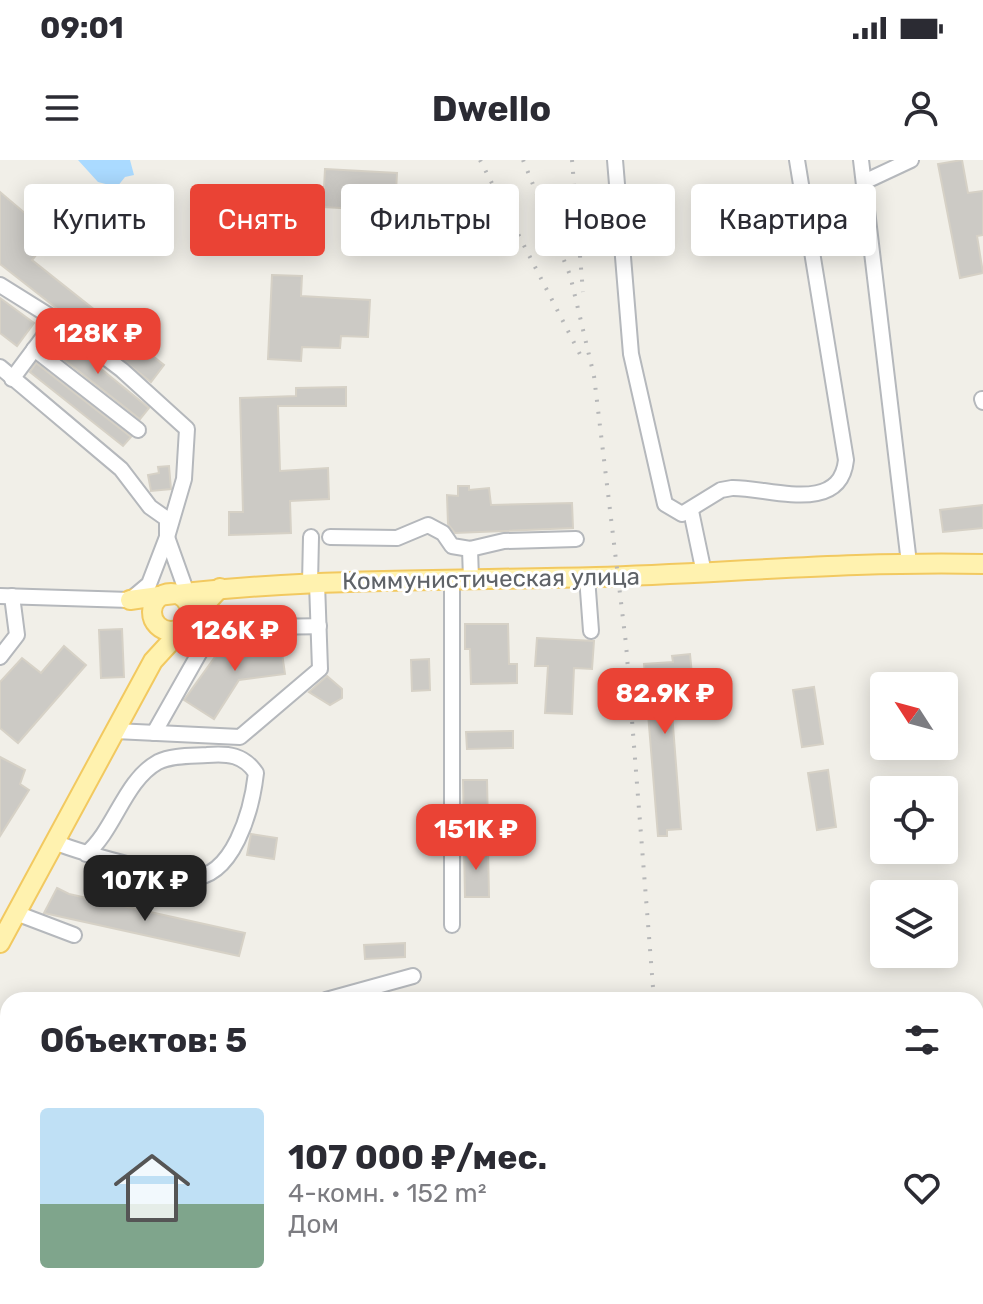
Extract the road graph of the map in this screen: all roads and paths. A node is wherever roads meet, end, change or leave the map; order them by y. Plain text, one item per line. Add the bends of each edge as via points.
1 (615, 160) edge
2 (797, 160) edge
3 (861, 160) edge
4 (911, 160) edge
5 (864, 182) junction
6 (0, 285) edge
7 (56, 320) junction
8 (34, 349) junction
9 (0, 367) edge
10 (12, 379) junction
11 (138, 430) dead end
12 (691, 511) junction
13 (167, 537) junction
14 (311, 537) dead end
15 (330, 537) dead end
16 (576, 539) dead end
17 (470, 549) junction
18 (909, 563) junction
19 (983, 564) edge
20 (704, 573) junction
21 (587, 577) junction
22 (462, 580) junction
23 (314, 583) junction
24 (220, 588) junction
25 (178, 594) junction
26 (6, 596) edge
27 (130, 600) junction
28 (154, 621) junction
29 (319, 626) junction
30 (182, 628) junction
31 (591, 631) dead end
32 (0, 657) edge
33 (153, 661) junction
34 (115, 731) junction
35 (154, 733) junction
36 (54, 842) junction
37 (86, 854) junction
38 (16, 913) junction
39 (452, 925) dead end
40 (74, 935) dead end
41 (0, 943) edge
42 (413, 976) dead end
43 (355, 992) edge

1 - 12 street via 634,371 665,504 675,513
2 - 12 street via 845,471 819,494 732,488
3 - 5 street
4 - 5 street
5 - 18 street
6 - 7 street
7 - 8 street
7 - 13 street via 187,429 184,479
8 - 10 street
8 - 11 street
9 - 10 street
10 - 13 street via 121,469 150,507 167,519
12 - 20 street
13 - 25 street
13 - 27 street via 149,584
14 - 23 street
15 - 17 street via 397,538 428,525 452,546
16 - 17 street via 504,541
17 - 22 street
18 - 19 main road, Коммунистическая улица
18 - 20 main road, Коммунистическая улица
20 - 21 main road, Коммунистическая улица
21 - 22 main road, Коммунистическая улица
21 - 31 street
22 - 23 main road, Коммунистическая улица
22 - 39 street
23 - 24 main road, Коммунистическая улица
23 - 29 street
24 - 25 main road, Коммунистическая улица
24 - 30 main road
25 - 27 main road, Коммунистическая улица
25 - 28 main road via 156,601
25 - 30 main road via 189,606
26 - 27 street, Коммунистическая улица
26 - 32 street via 17,635
27 - 28 main road via 147,608
28 - 30 main road via 169,631
28 - 33 main road via 158,637
29 - 35 street via 233,630 210,641
29 - 35 street via 320,669 240,737
30 - 33 main road
33 - 34 main road
34 - 35 street
34 - 36 main road
36 - 37 street
36 - 38 main road
37 - 37 street via 103,840 138,781 158,762 237,755 256,773 235,850 212,871 190,879
38 - 40 street
38 - 41 main road
42 - 43 street

